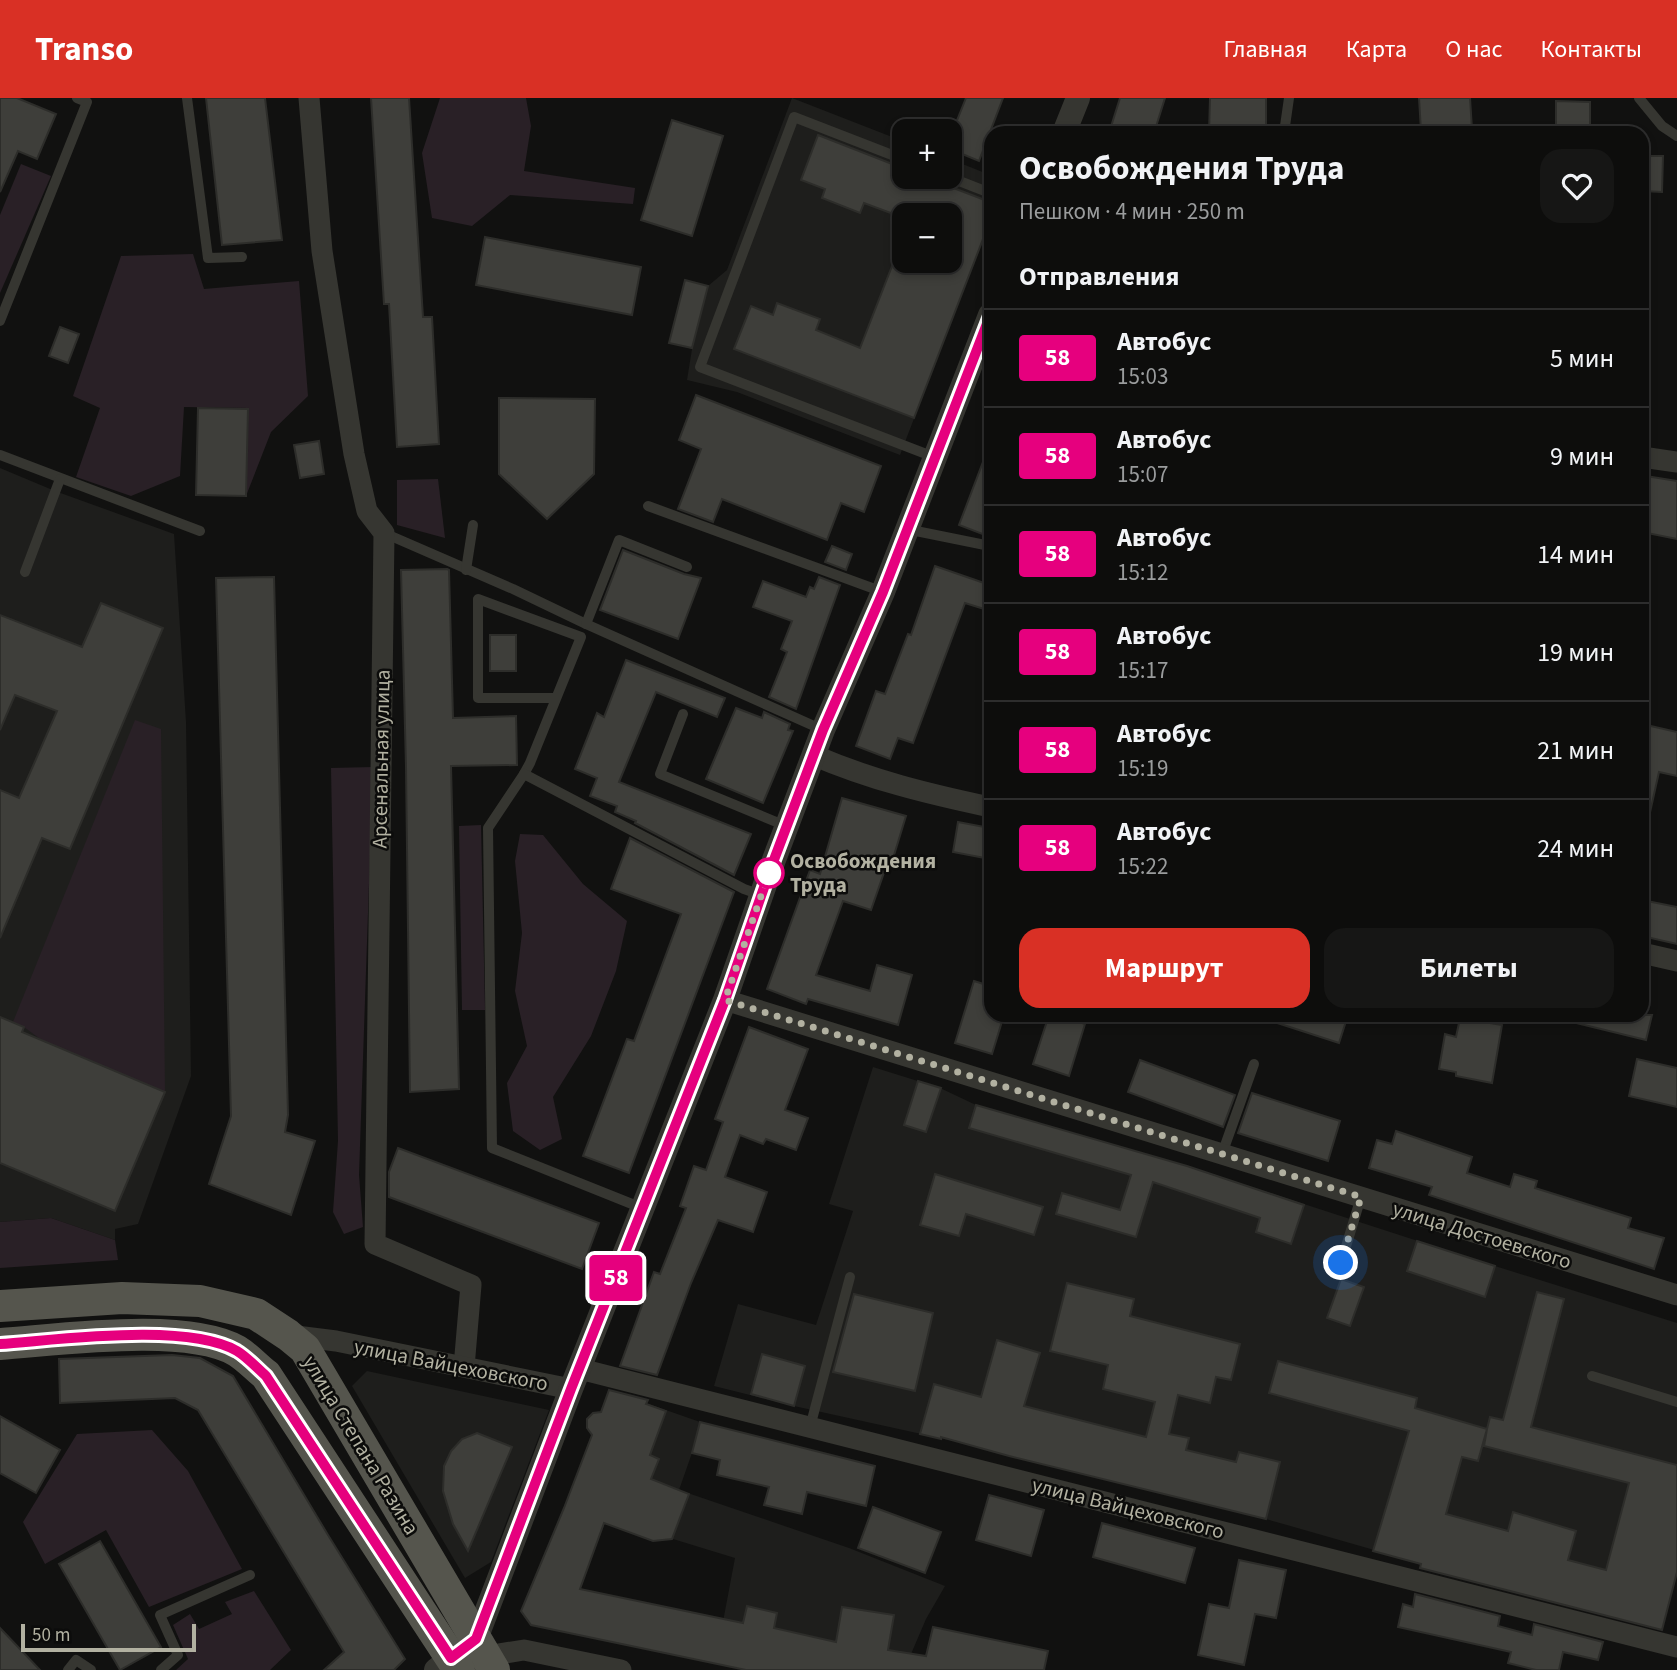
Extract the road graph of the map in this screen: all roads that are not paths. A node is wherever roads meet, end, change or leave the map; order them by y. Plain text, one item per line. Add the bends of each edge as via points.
1 (77, 98) edge
2 (187, 98) edge
3 (309, 98) edge
4 (1077, 98) edge
5 (1289, 98) edge
6 (1639, 98) edge
7 (1067, 126) edge
8 (1285, 126) edge
9 (1677, 136) edge
10 (892, 155) edge
11 (962, 182) edge
12 (984, 191) edge
13 (242, 257) dead end
14 (0, 321) edge
15 (982, 357) edge
16 (0, 455) edge
17 (934, 457) junction
18 (1649, 458) edge
19 (1677, 462) edge
20 (60, 479) junction
21 (648, 506) dead end
22 (473, 525) dead end
23 (906, 529) junction
24 (200, 531) dead end
25 (384, 533) junction
26 (984, 545) edge
27 (687, 567) dead end
28 (466, 570) junction
29 (25, 572) dead end
30 (513, 589) junction
31 (883, 592) junction
32 (516, 613) junction
33 (586, 624) junction
34 (555, 698) junction
35 (683, 714) dead end
36 (823, 730) junction
37 (813, 755) junction
38 (524, 774) junction
39 (984, 806) edge
40 (786, 826) junction
41 (761, 895) junction
42 (1649, 955) edge
43 (1677, 961) edge
44 (725, 1000) junction
45 (1254, 1064) dead end
46 (1222, 1154) junction
47 (1361, 1197) junction
48 (643, 1208) junction
49 (1341, 1263) dead end
50 (850, 1277) dead end
51 (1677, 1295) edge
52 (0, 1306) edge
53 (288, 1335) junction
54 (0, 1344) edge
55 (464, 1367) junction
56 (1592, 1376) dead end
57 (576, 1379) junction
58 (1677, 1402) edge
59 (810, 1427) junction
60 (250, 1574) dead end
61 (1677, 1647) edge
62 (467, 1660) edge
63 (68, 1670) edge
64 (91, 1670) edge
65 (161, 1670) edge
66 (621, 1670) edge

1 - 14 lane via 87,102
2 - 13 lane via 208,258
3 - 25 street via 322,251 354,453 367,510
4 - 7 street
5 - 8 lane
6 - 9 lane via 1662,126
10 - 17 lane via 794,117 700,367
11 - 12 lane
15 - 17 street
16 - 20 lane
17 - 23 street
18 - 19 street
20 - 24 lane
20 - 29 lane
21 - 31 lane
22 - 28 lane
23 - 26 lane
23 - 31 street
25 - 28 lane
25 - 55 street, Арсенальная улица via 375,1244 471,1285
27 - 33 lane via 619,540
28 - 30 lane
30 - 32 lane
30 - 33 lane
31 - 36 street
32 - 34 lane via 581,637
32 - 34 lane via 478,599 478,698
33 - 36 lane
34 - 38 lane
35 - 40 lane via 660,774
36 - 37 street
37 - 39 street via 912,791
37 - 40 street
38 - 41 lane
38 - 48 lane via 488,828 492,1148
40 - 41 street
41 - 44 street
42 - 43 street
44 - 46 street, улица Достоевского
44 - 48 street
45 - 46 lane
46 - 47 street, улица Достоевского
47 - 49 lane
47 - 51 street, улица Достоевского
48 - 57 street
50 - 59 lane
52 - 53 main road, улица Степана Разина via 122,1298 200,1301 256,1314
53 - 55 street, улица Вайцеховского
53 - 62 main road, улица Степана Разина via 305,1349
54 - 62 main road, улица Степана Разина via 126,1335 198,1338 236,1351 266,1376
55 - 57 street, улица Вайцеховского
56 - 58 lane
57 - 59 street, улица Вайцеховского
57 - 62 street
59 - 61 street, улица Вайцеховского
60 - 65 lane via 160,1615 178,1655
62 - 66 street via 524,1650
63 - 64 lane via 76,1660

